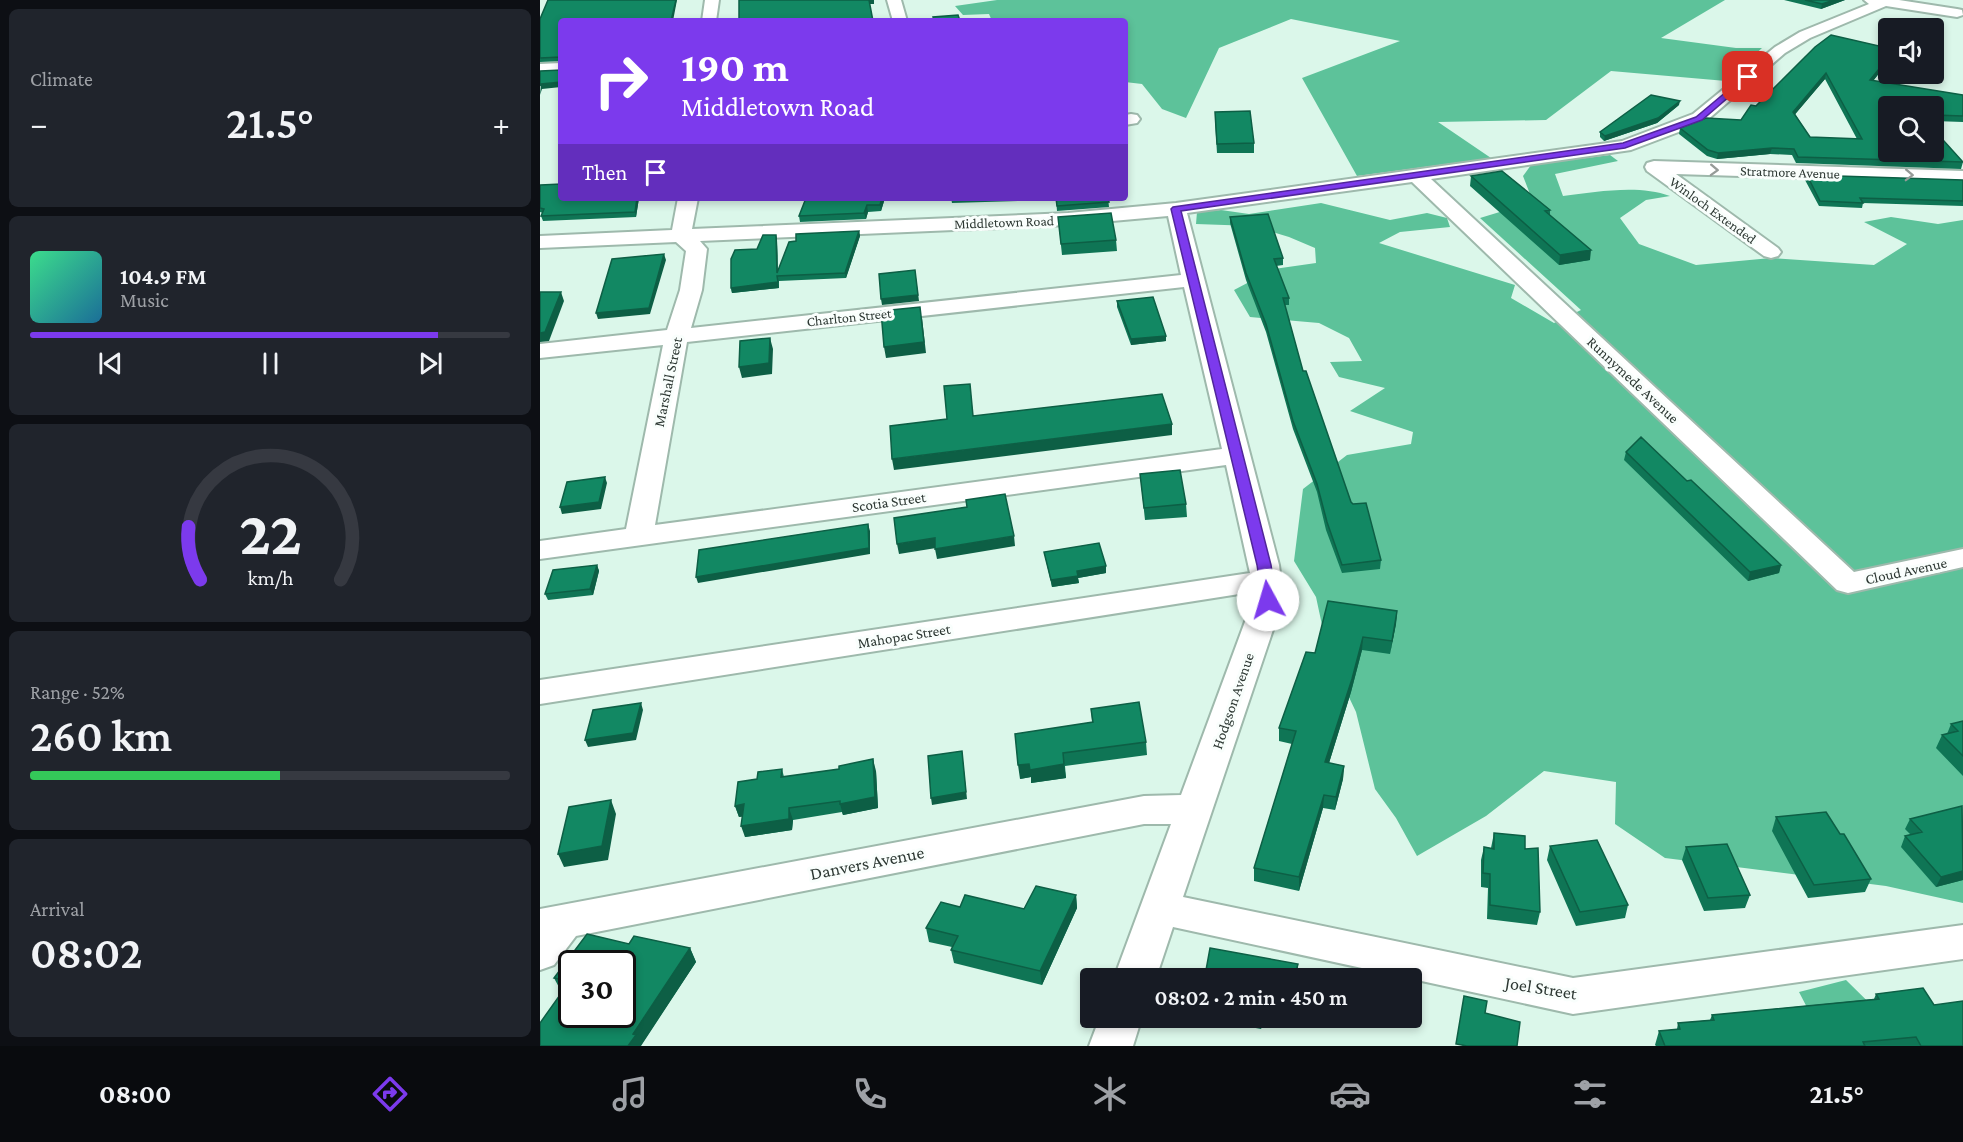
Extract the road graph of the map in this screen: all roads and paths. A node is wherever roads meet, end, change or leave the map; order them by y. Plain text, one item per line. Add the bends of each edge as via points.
1 (712, 0) edge
2 (894, 0) edge
3 (1945, 0) edge
4 (1881, 1) edge
5 (1960, 16) edge
6 (709, 18) edge
7 (899, 18) edge
8 (558, 68) edge
9 (540, 69) edge
10 (1625, 146) junction
11 (1656, 168) junction
12 (1418, 177) junction
13 (1963, 177) edge
14 (687, 201) edge
15 (1176, 209) junction
16 (681, 236) junction
17 (540, 242) edge
18 (1771, 252) dead end
19 (1193, 280) junction
20 (677, 335) junction
21 (540, 351) edge
22 (1237, 455) junction
23 (639, 536) junction
24 (540, 550) edge
25 (1963, 558) edge
26 (1267, 580) junction
27 (1848, 584) joint
28 (540, 692) edge
29 (1195, 809) junction
30 (1160, 908) junction
31 (552, 923) edge
32 (1963, 942) edge
33 (540, 953) edge
34 (1139, 968) edge
35 (1117, 1028) edge
36 (1111, 1046) edge

1 - 6 street
2 - 7 street
3 - 5 street
4 - 5 street
4 - 10 street, Middletown Road via 1780,50 1699,118
8 - 9 street
10 - 11 street
10 - 12 street, Middletown Road
11 -> 13 street, Stratmore Avenue
11 - 18 street, Winloch Extended
12 - 15 street, Middletown Road
12 - 27 street, Runnymede Avenue
14 - 16 street
15 - 16 street, Middletown Road via 1068,219
15 - 19 street, Hodgson Avenue
16 - 17 street, Middletown Road
16 - 20 street, Marshall Street via 697,249 691,290
19 - 20 street, Charlton Street
19 - 22 street, Hodgson Avenue
20 - 21 street, Charlton Street
20 - 23 street, Marshall Street
22 - 23 street, Scotia Street
22 - 26 street, Hodgson Avenue
23 - 24 street, Scotia Street
25 - 27 street, Cloud Avenue
26 - 28 street, Mahopac Street
26 - 29 street, Hodgson Avenue via 1268,600
29 - 30 street, Hodgson Avenue
29 - 31 street, Danvers Avenue via 1144,810
30 - 32 street, Joel Street via 1573,996
30 - 34 street, Hodgson Avenue
31 - 33 street
35 - 36 street

